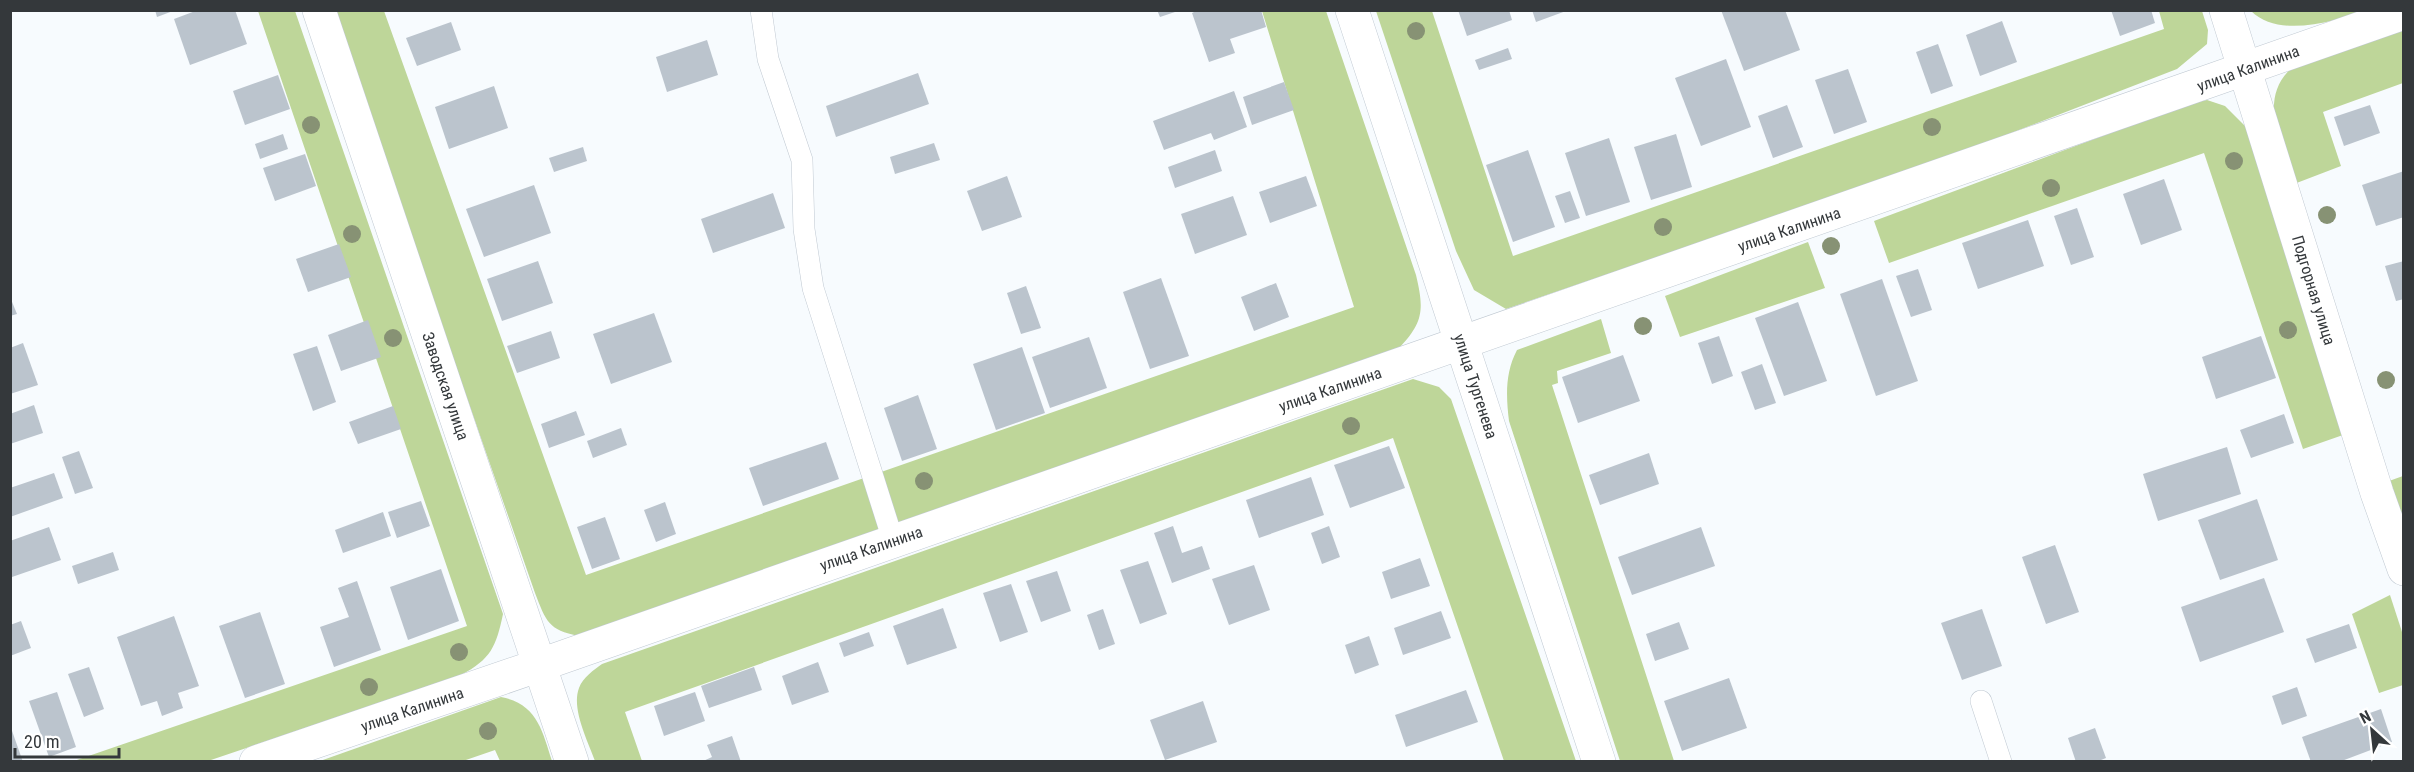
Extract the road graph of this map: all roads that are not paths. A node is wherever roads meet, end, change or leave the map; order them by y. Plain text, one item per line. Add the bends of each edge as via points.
1 (320, 10) edge
2 (761, 10) edge
3 (1352, 10) edge
4 (2226, 10) edge
5 (2403, 13) edge
6 (2245, 70) junction
7 (1462, 343) junction
8 (893, 540) junction
9 (2403, 569) edge
10 (540, 666) junction
11 (1981, 701) dead end
12 (256, 762) edge
13 (572, 762) edge
14 (1599, 762) edge
15 (2001, 762) edge

1 - 10 street, Заводская улица
2 - 8 lane via 768,59 802,160 804,229 813,288
3 - 7 street, улица Тургенева
4 - 6 street, Подгорная улица
5 - 6 street, улица Калинина
6 - 7 street, улица Калинина
6 - 9 street, Подгорная улица
7 - 8 street, улица Калинина
7 - 14 street, улица Тургенева
8 - 10 street, улица Калинина
10 - 12 street, улица Калинина
10 - 13 street, Заводская улица
11 - 15 lane

